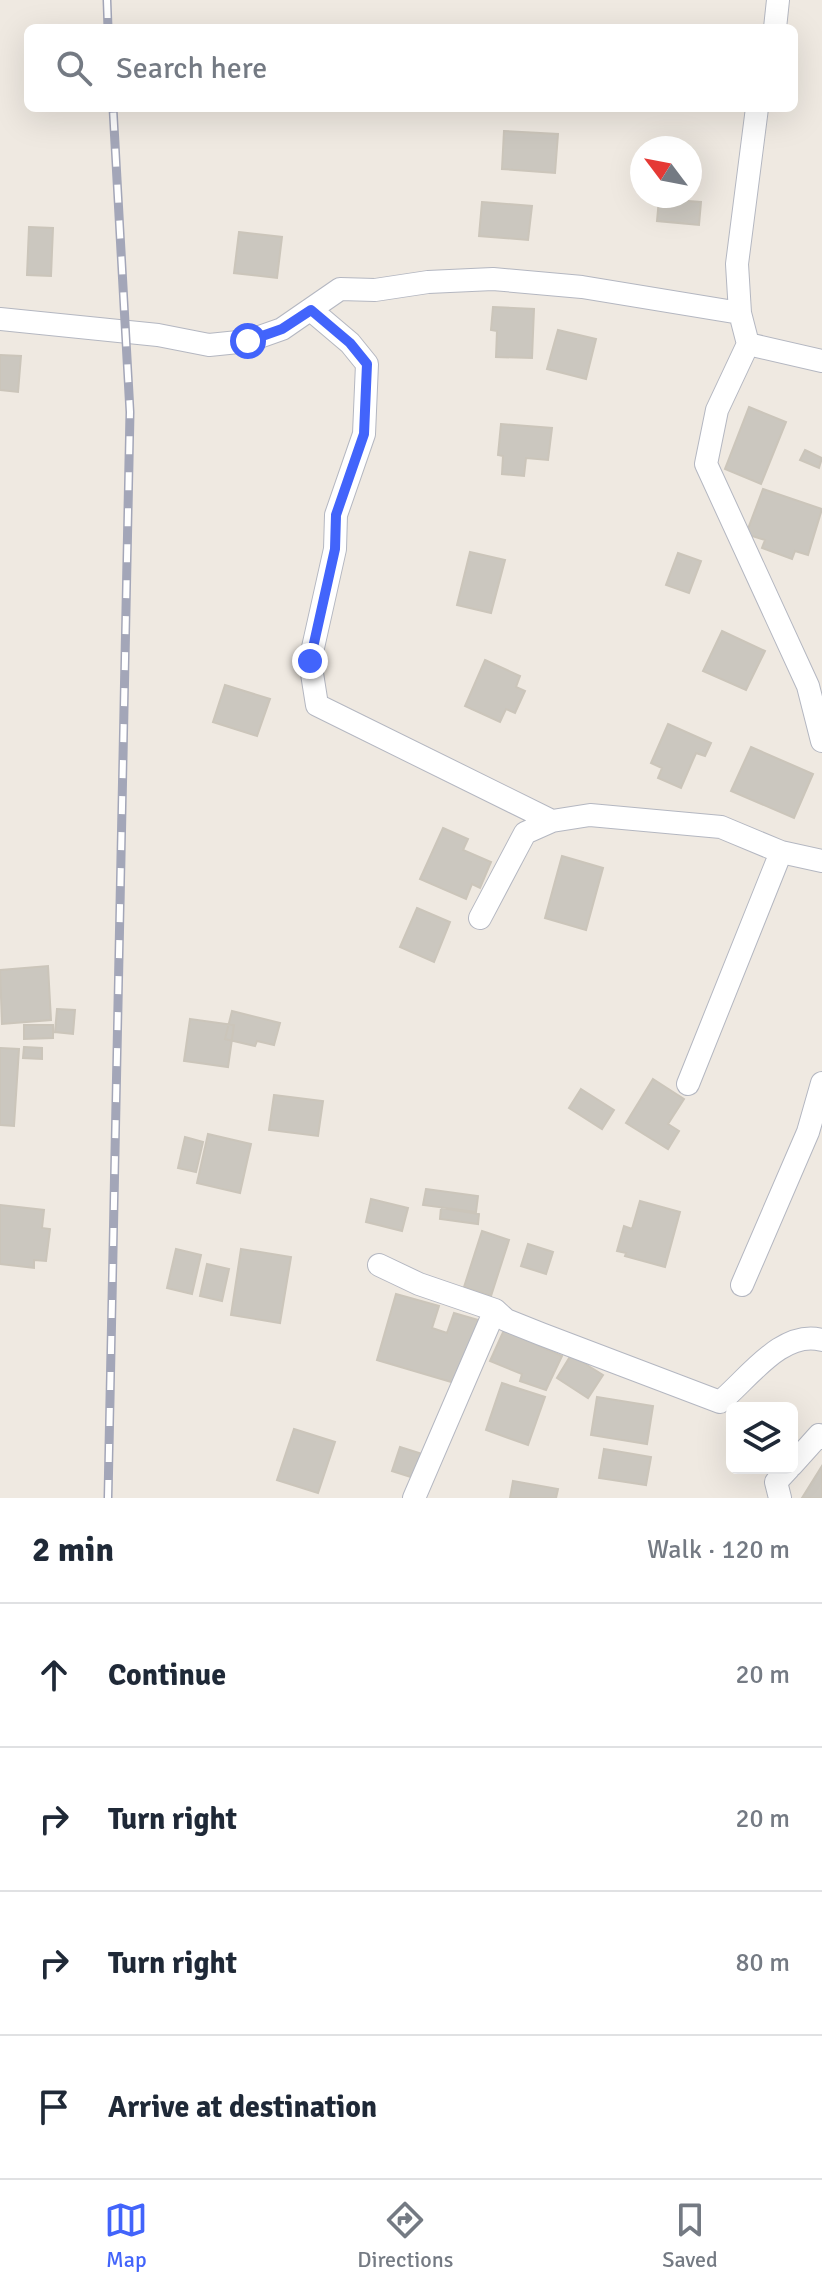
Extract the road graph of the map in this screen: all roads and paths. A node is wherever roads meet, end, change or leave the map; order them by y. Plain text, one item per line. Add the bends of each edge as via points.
1 (778, 0) edge
2 (775, 24) edge
3 (756, 112) edge
4 (311, 310) junction
5 (740, 313) junction
6 (0, 319) edge
7 (748, 344) junction
8 (822, 361) edge
9 (822, 741) edge
10 (552, 821) junction
11 (781, 852) junction
12 (822, 861) edge
13 (480, 918) dead end
14 (822, 1083) edge
15 (688, 1084) dead end
16 (379, 1265) dead end
17 (742, 1285) dead end
18 (495, 1310) junction
19 (822, 1340) edge
20 (822, 1438) edge
21 (798, 1457) edge
22 (783, 1474) edge
23 (414, 1498) edge
24 (780, 1498) edge

1 - 2 street
3 - 5 street via 737,264
4 - 5 street via 340,289 493,279 582,287
4 - 6 street via 282,329 248,341 209,345
4 - 10 street via 367,364 364,434 336,515 335,549 310,661 317,705
5 - 7 street
7 - 8 street
7 - 9 street via 717,410 706,464 808,686
10 - 11 street via 590,815 721,827
10 - 13 street via 525,833
11 - 12 street
11 - 15 street
14 - 17 street via 808,1132
16 - 18 street
18 - 19 street via 506,1320 720,1402 786,1344
18 - 23 street
20 - 21 street via 819,1435
22 - 24 street via 776,1482

